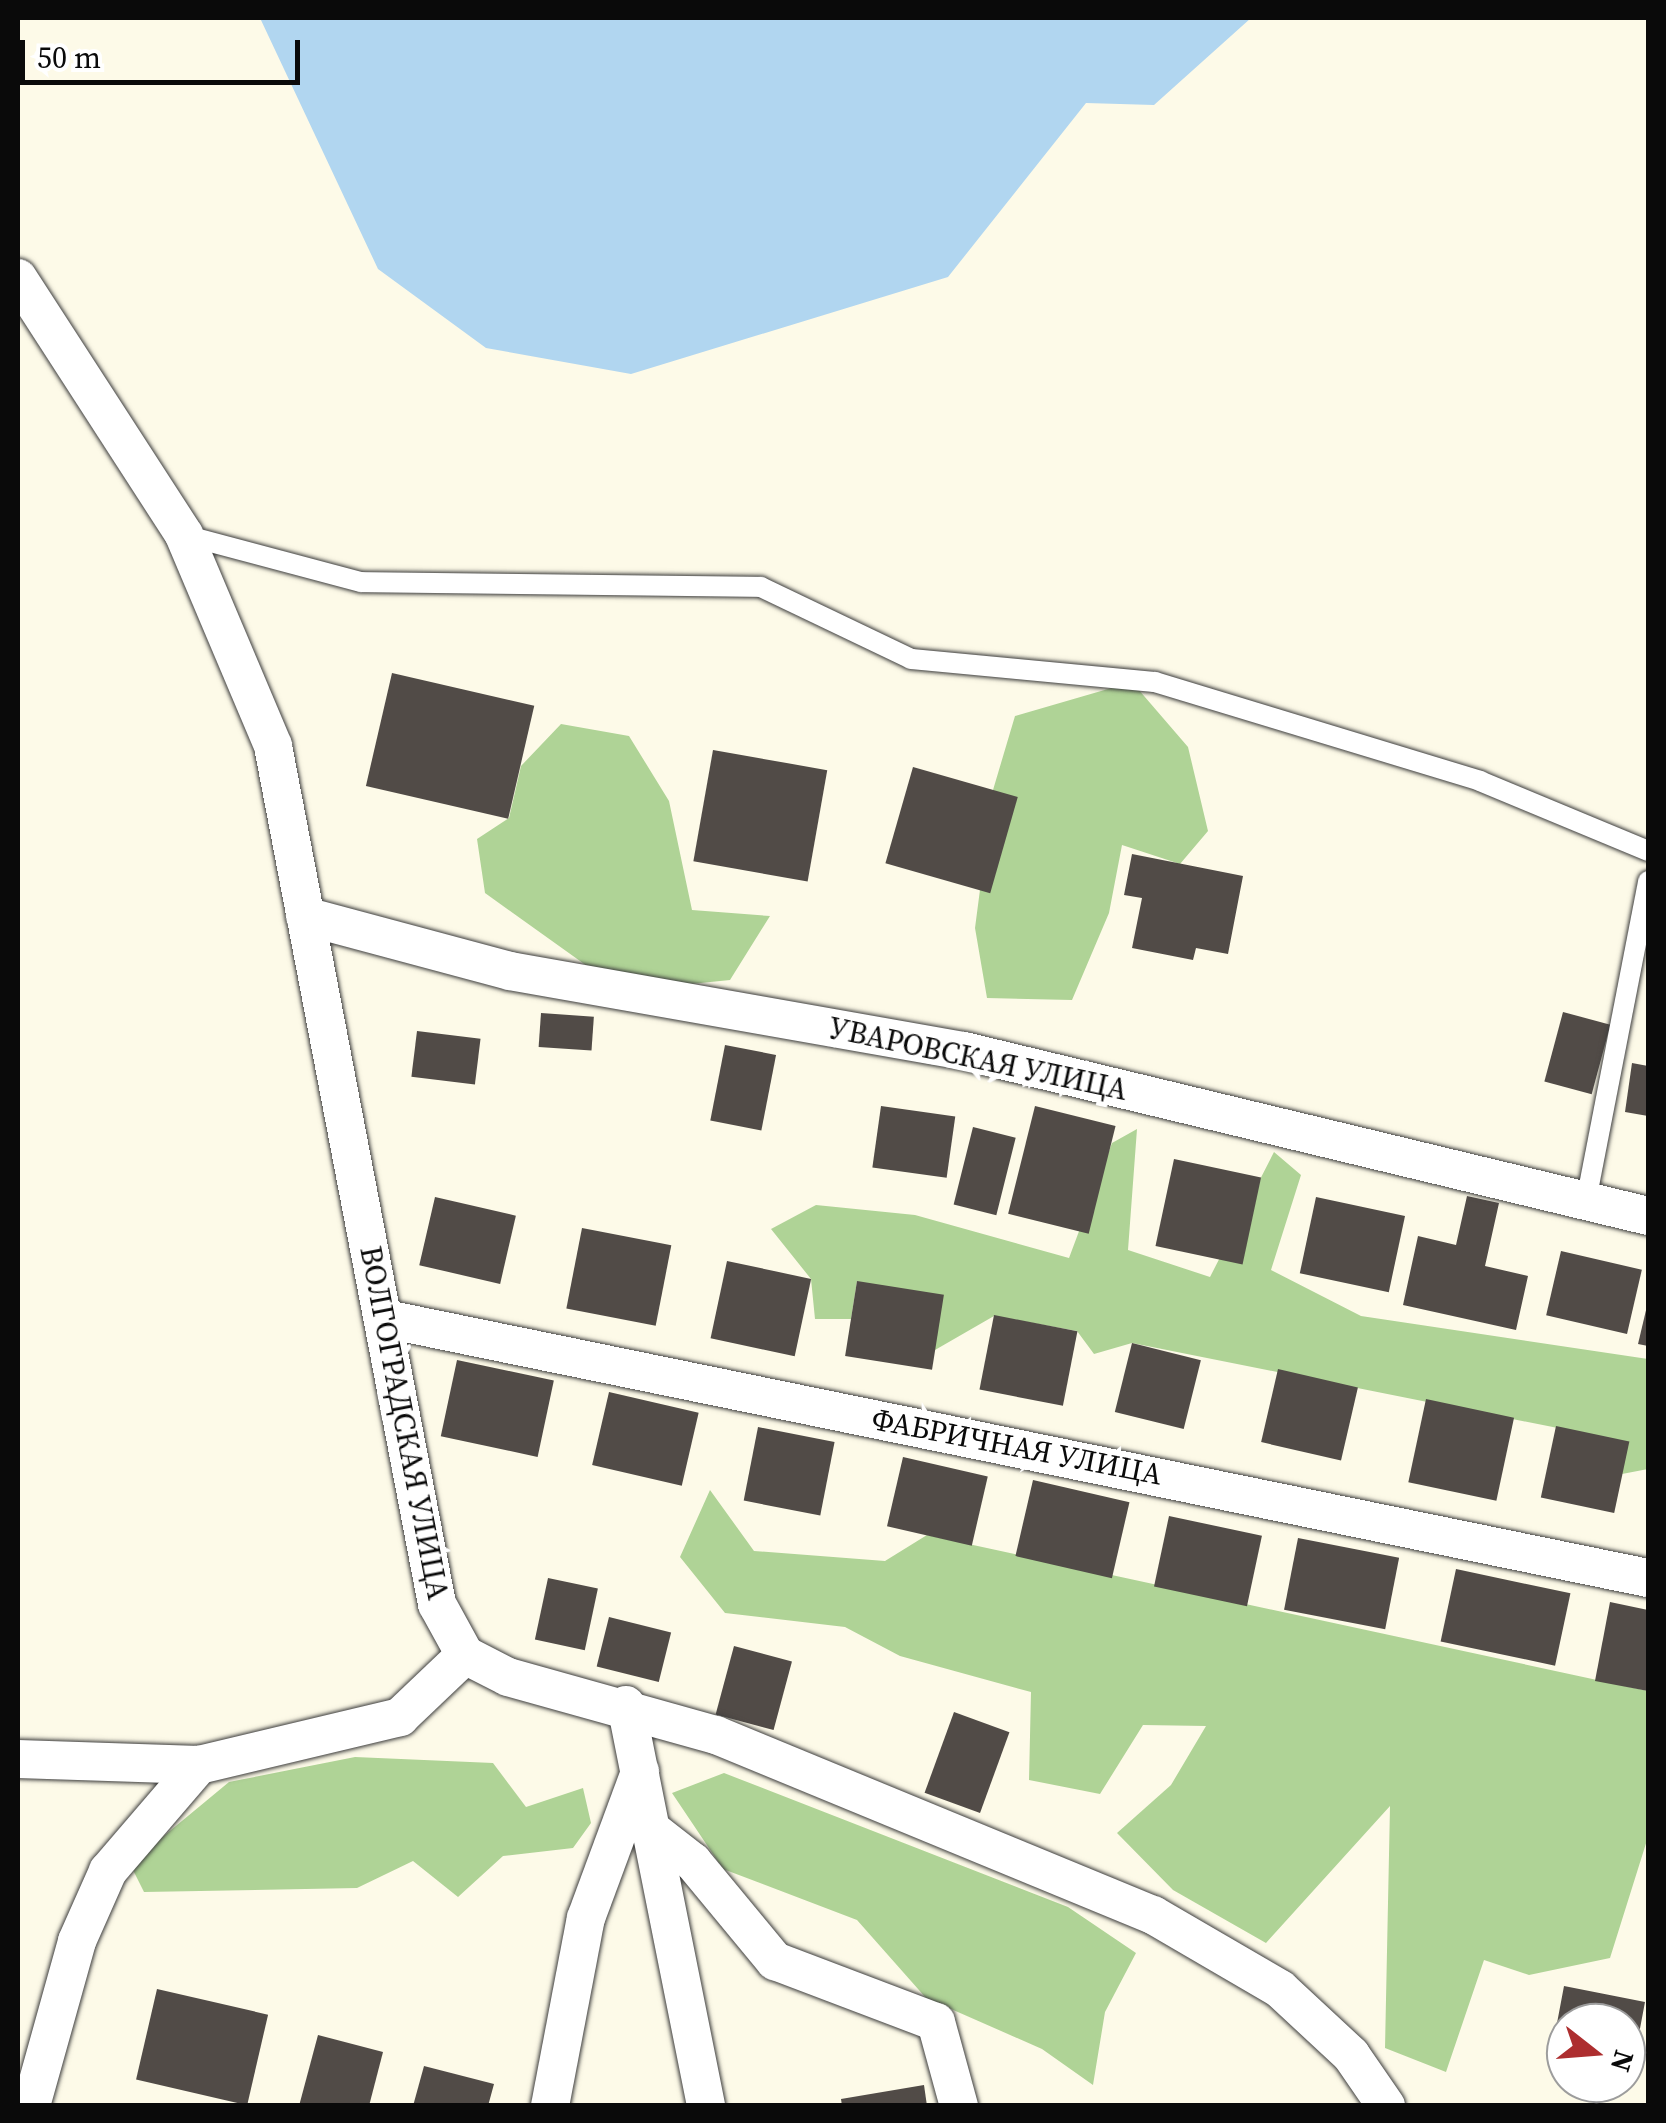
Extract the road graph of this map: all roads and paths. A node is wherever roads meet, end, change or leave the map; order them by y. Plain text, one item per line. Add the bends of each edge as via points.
1 (18, 278) edge
2 (184, 535) junction
3 (1648, 850) edge
4 (1648, 881) edge
5 (305, 916) junction
6 (1586, 1201) junction
7 (1648, 1216) edge
8 (386, 1319) junction
9 (1648, 1578) edge
10 (465, 1655) junction
11 (626, 1706) junction
12 (18, 1759) edge
13 (199, 1765) junction
14 (640, 1772) junction
15 (652, 1830) junction
16 (31, 2106) edge
17 (550, 2106) edge
18 (706, 2106) edge
19 (959, 2106) edge
20 (1386, 2106) edge

1 - 2 street, ВОЛГОГРАДСКАЯ УЛИЦА
2 - 3 lane via 361,582 761,587 910,659 1155,682 1480,781
2 - 5 street, ВОЛГОГРАДСКАЯ УЛИЦА via 273,746
4 - 6 lane
5 - 6 street, УВАРОВСКАЯ УЛИЦА via 510,971 964,1051
5 - 8 street, ВОЛГОГРАДСКАЯ УЛИЦА
6 - 7 street, УВАРОВСКАЯ УЛИЦА
8 - 9 street, ФАБРИЧНАЯ УЛИЦА
8 - 10 street, ВОЛГОГРАДСКАЯ УЛИЦА via 437,1604
10 - 11 street via 508,1677
10 - 13 street via 445,1684 400,1717
11 - 14 street
11 - 20 street via 798,1767 1228,1954 1351,2055
12 - 13 street
13 - 16 street via 108,1872 77,1941
14 - 15 street
14 - 17 street via 586,1918
15 - 18 street
15 - 19 street via 693,1862 775,1961 936,2022

